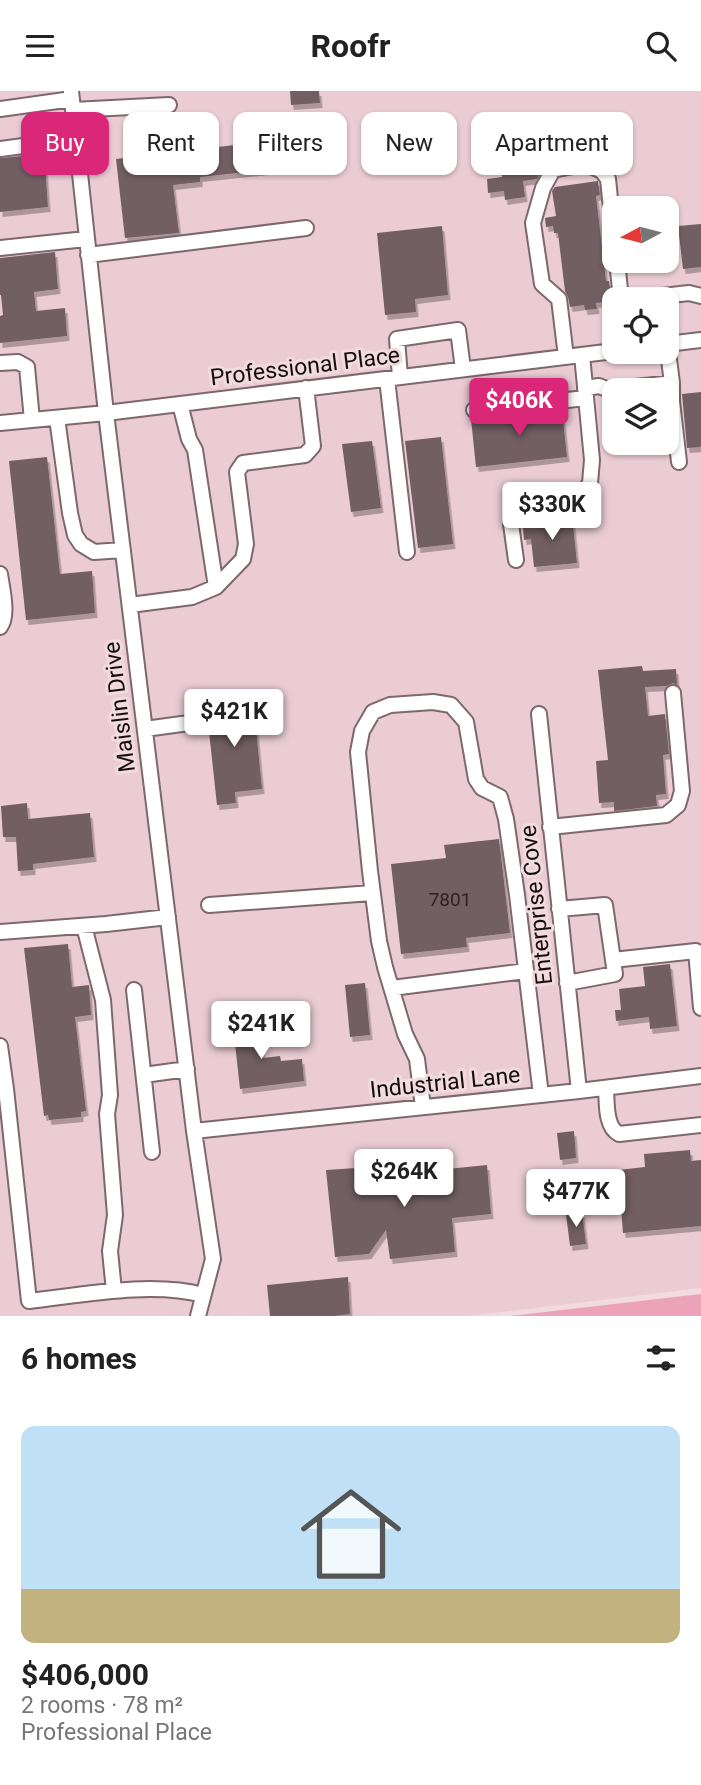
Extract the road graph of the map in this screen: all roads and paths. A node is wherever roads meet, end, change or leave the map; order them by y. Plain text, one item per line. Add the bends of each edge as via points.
1 (72, 100) edge
2 (169, 105) dead end
3 (0, 109) edge
4 (21, 146) edge
5 (0, 149) edge
6 (79, 175) edge
7 (610, 196) edge
8 (306, 227) dead end
9 (86, 239) junction
10 (0, 248) edge
11 (88, 255) junction
12 (679, 294) edge
13 (701, 296) edge
14 (701, 340) edge
15 (679, 343) edge
16 (602, 352) edge
17 (582, 355) junction
18 (566, 357) junction
19 (0, 363) edge
20 (463, 369) junction
21 (393, 378) junction
22 (602, 387) edge
23 (306, 388) junction
24 (585, 393) junction
25 (180, 404) junction
26 (474, 410) dead end
27 (106, 413) junction
28 (57, 418) junction
29 (32, 420) junction
30 (0, 423) edge
31 (678, 455) edge
32 (679, 462) dead end
33 (123, 550) junction
34 (407, 552) dead end
35 (516, 560) dead end
36 (0, 574) edge
37 (216, 587) junction
38 (130, 605) junction
39 (0, 627) edge
40 (673, 693) dead end
41 (539, 715) dead end
42 (189, 723) dead end
43 (145, 729) junction
44 (550, 827) junction
45 (372, 893) junction
46 (209, 905) dead end
47 (559, 909) junction
48 (168, 917) junction
49 (84, 926) junction
50 (0, 932) edge
51 (613, 960) junction
52 (526, 971) junction
53 (567, 983) junction
54 (392, 988) junction
55 (134, 990) dead end
56 (701, 1008) edge
57 (0, 1046) edge
58 (187, 1069) junction
59 (144, 1075) junction
60 (701, 1076) edge
61 (606, 1088) junction
62 (579, 1091) junction
63 (541, 1095) junction
64 (423, 1107) junction
65 (701, 1125) edge
66 (194, 1131) junction
67 (152, 1152) dead end
68 (114, 1291) junction
69 (203, 1295) junction
70 (198, 1316) edge

1 - 2 street
1 - 3 street
4 - 5 street
6 - 9 street, Maislin Drive
7 - 18 street via 602,171 583,165 553,170 542,188 533,223 542,284 559,299
8 - 11 street
9 - 10 street
9 - 11 street, Maislin Drive
11 - 27 street, Maislin Drive
12 - 13 street
14 - 15 street
16 - 17 street, Professional Place
17 - 18 street, Professional Place
17 - 24 street
18 - 20 street, Professional Place
19 - 29 street via 18,362 27,367
20 - 21 street, Professional Place
20 - 21 street via 458,330 397,339
21 - 23 street, Professional Place
21 - 34 street
22 - 24 street
23 - 25 street, Professional Place
23 - 37 street via 313,446 305,455 243,463 237,472 246,544 243,559
24 - 26 street
24 - 35 street via 590,483 582,495 567,502 512,515
25 - 27 street, Professional Place
25 - 37 street via 195,450
27 - 28 street, Professional Place
27 - 33 street, Maislin Drive
28 - 29 street, Professional Place
28 - 33 street via 75,535 94,552
29 - 30 street, Professional Place
31 - 32 street
33 - 38 street, Maislin Drive
36 - 39 street via 4,600
37 - 38 street via 192,597
38 - 43 street, Maislin Drive
40 - 44 street via 682,791 678,805 666,815
41 - 44 street, Enterprise Cove
42 - 43 street
43 - 48 street, Maislin Drive
44 - 47 street, Enterprise Cove
45 - 46 street
45 - 52 street via 358,752 362,731 373,712 390,705 451,705 466,722 476,779 500,797
45 - 54 street
47 - 51 street via 605,905
47 - 53 street, Enterprise Cove
48 - 49 street
48 - 58 street, Maislin Drive
49 - 50 street
49 - 68 street via 103,1000 115,1215 110,1251
51 - 53 street via 615,974
51 - 56 street via 696,951
52 - 54 street
52 - 63 street
53 - 62 street, Enterprise Cove
54 - 64 street via 417,1059
55 - 59 street
57 - 68 street via 29,1301
58 - 59 street
58 - 66 street, Maislin Drive
59 - 67 street
60 - 61 street, Industrial Lane
61 - 62 street, Industrial Lane
61 - 65 street via 610,1126 618,1134
62 - 63 street, Industrial Lane
63 - 64 street, Industrial Lane
64 - 66 street, Industrial Lane
66 - 69 street, Maislin Drive via 212,1259
68 - 69 street via 184,1290
69 - 70 street, Maislin Drive

